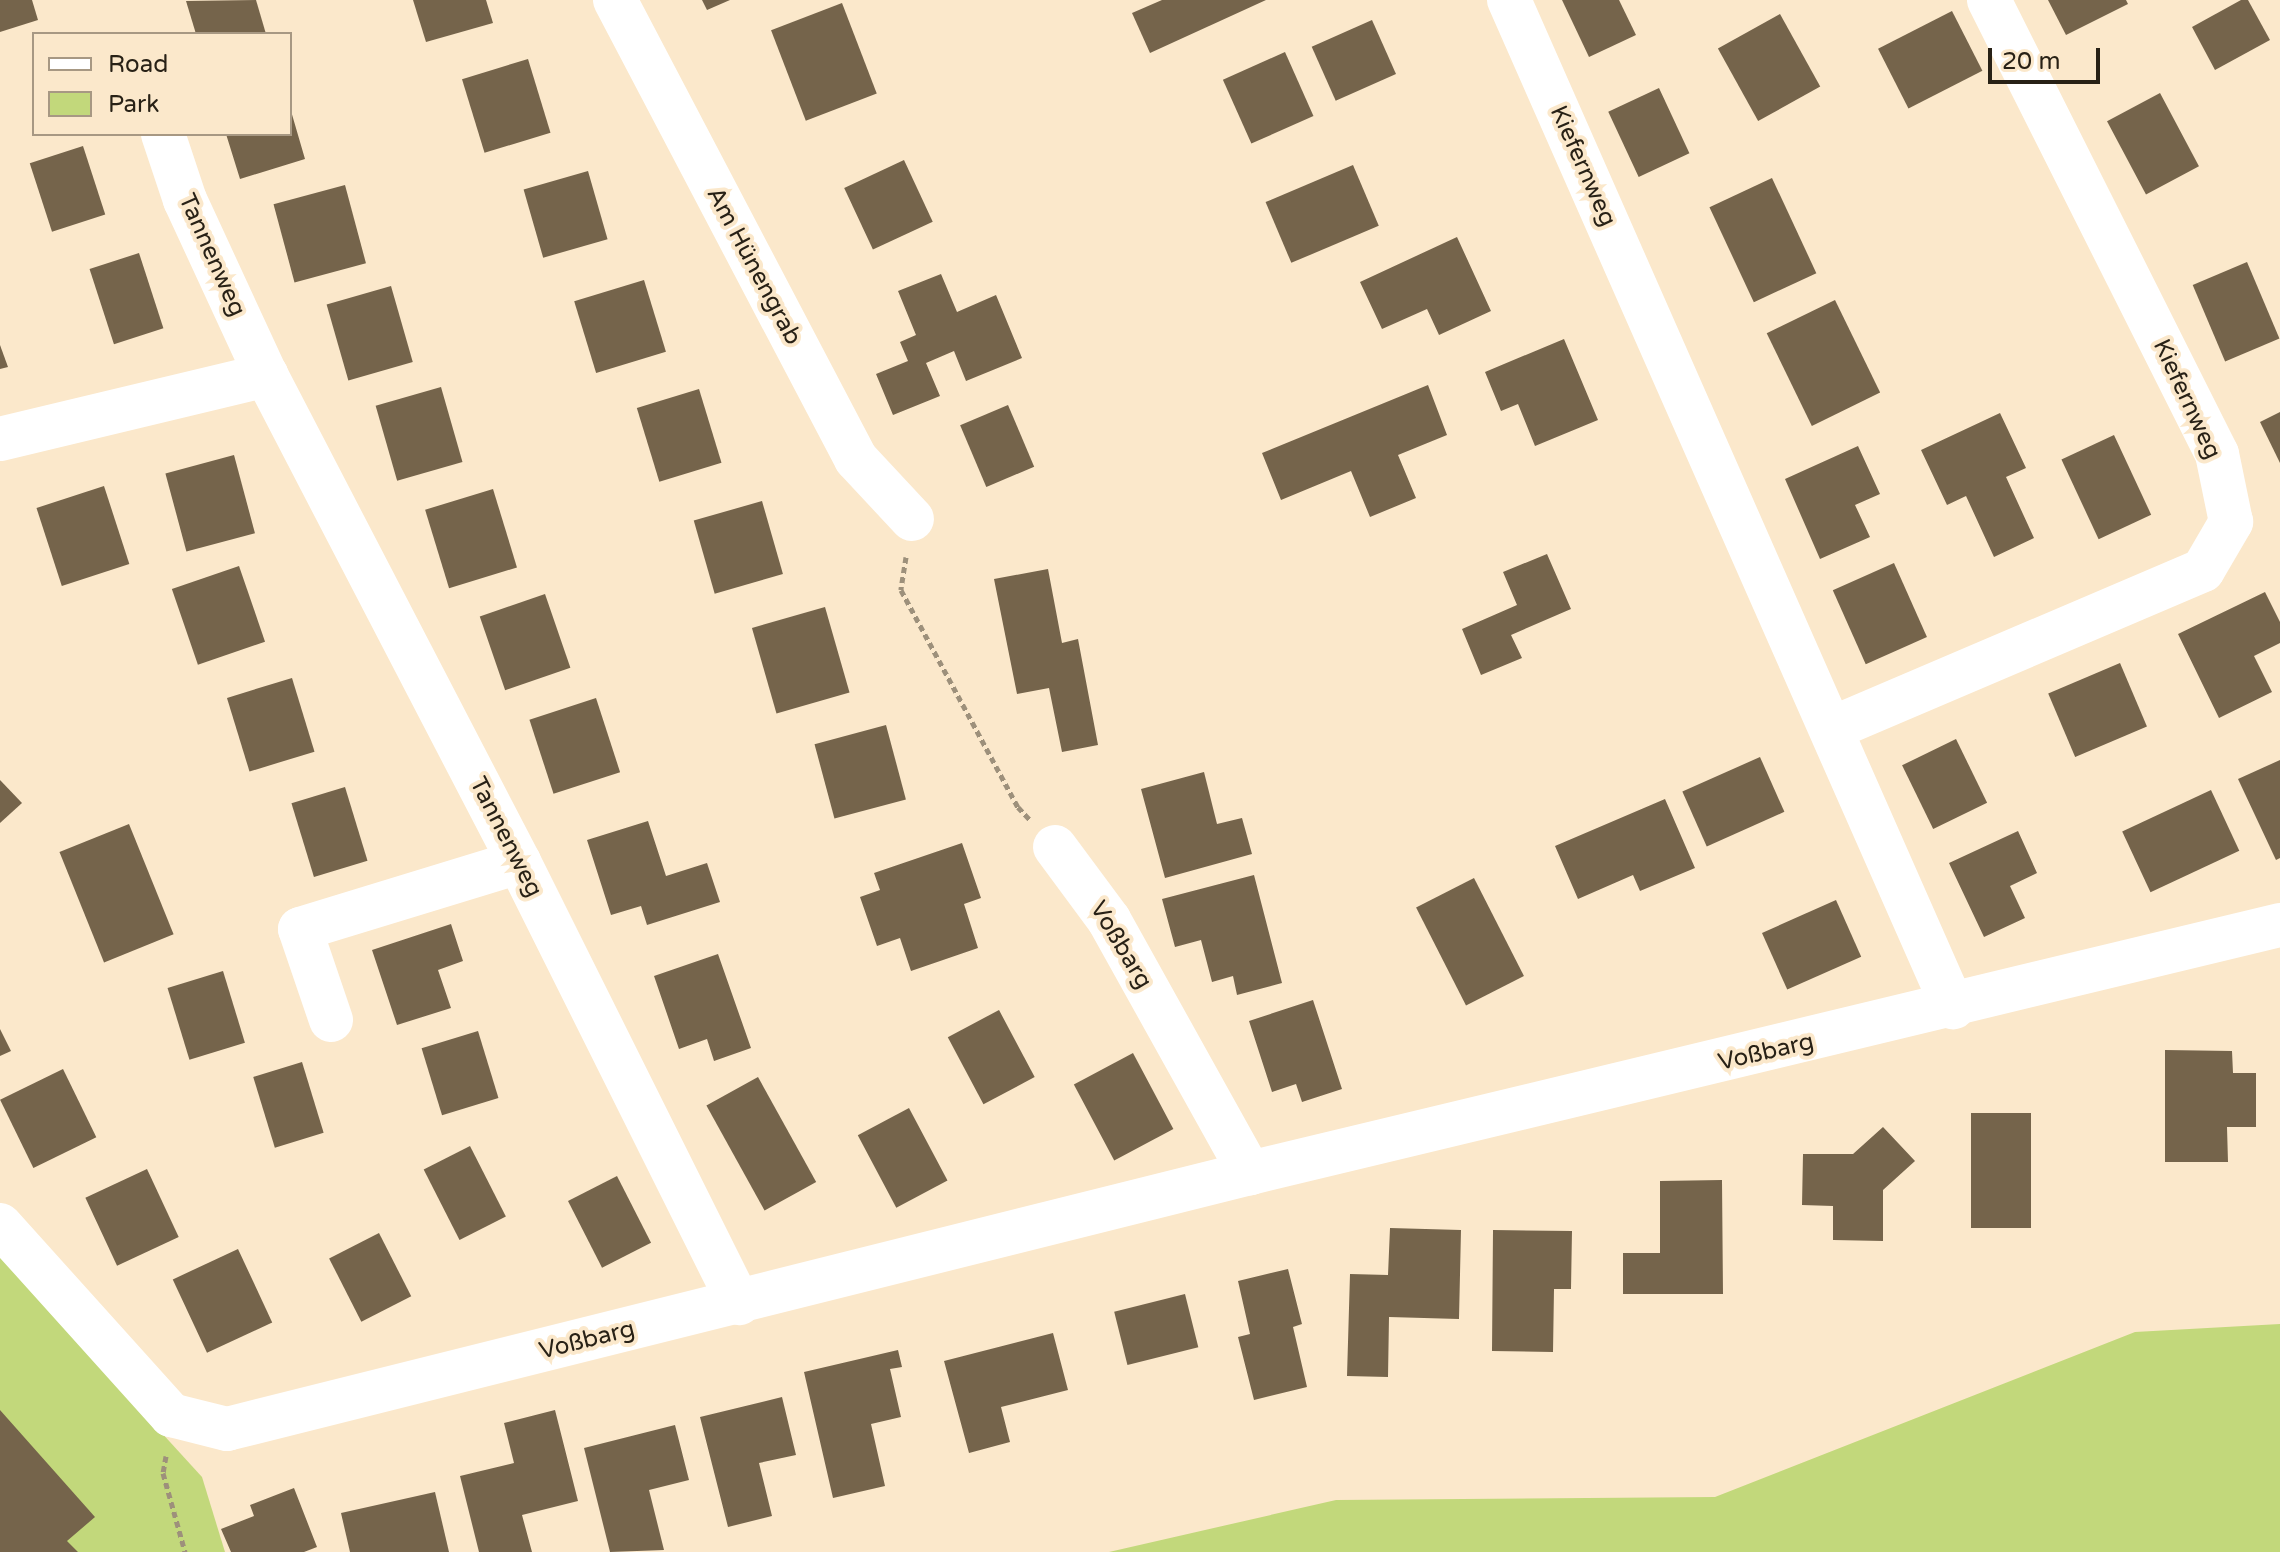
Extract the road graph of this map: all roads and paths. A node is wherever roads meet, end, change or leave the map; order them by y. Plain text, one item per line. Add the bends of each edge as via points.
1 (615, 0) edge
2 (1509, 0) edge
3 (1989, 0) edge
4 (164, 136) edge
5 (266, 375) junction
6 (0, 439) edge
7 (912, 519) joint
8 (1833, 728) junction
9 (1055, 847) joint
10 (519, 862) junction
11 (2280, 925) edge
12 (1953, 1007) junction
13 (331, 1020) dead end
14 (1250, 1173) junction
15 (0, 1225) edge
16 (739, 1303) junction
17 (171, 1415) junction
18 (185, 1552) edge

1 - 7 street, Am Hünengrab via 856,459
2 - 8 street, Kiefernweg
3 - 8 street, Kiefernweg via 2217,454 2231,522 2203,570
4 - 5 street, Tannenweg via 185,200
5 - 6 street
5 - 10 street, Tannenweg
7 - 9 path via 901,590 1018,807
8 - 12 street, Kiefernweg
9 - 14 street, Voßbarg via 1109,920
10 - 13 street via 300,929
10 - 16 street, Tannenweg
11 - 12 street, Voßbarg
12 - 14 street, Voßbarg
14 - 16 street, Voßbarg
15 - 17 street
16 - 17 street, Voßbarg via 227,1429
17 - 18 path via 163,1473

